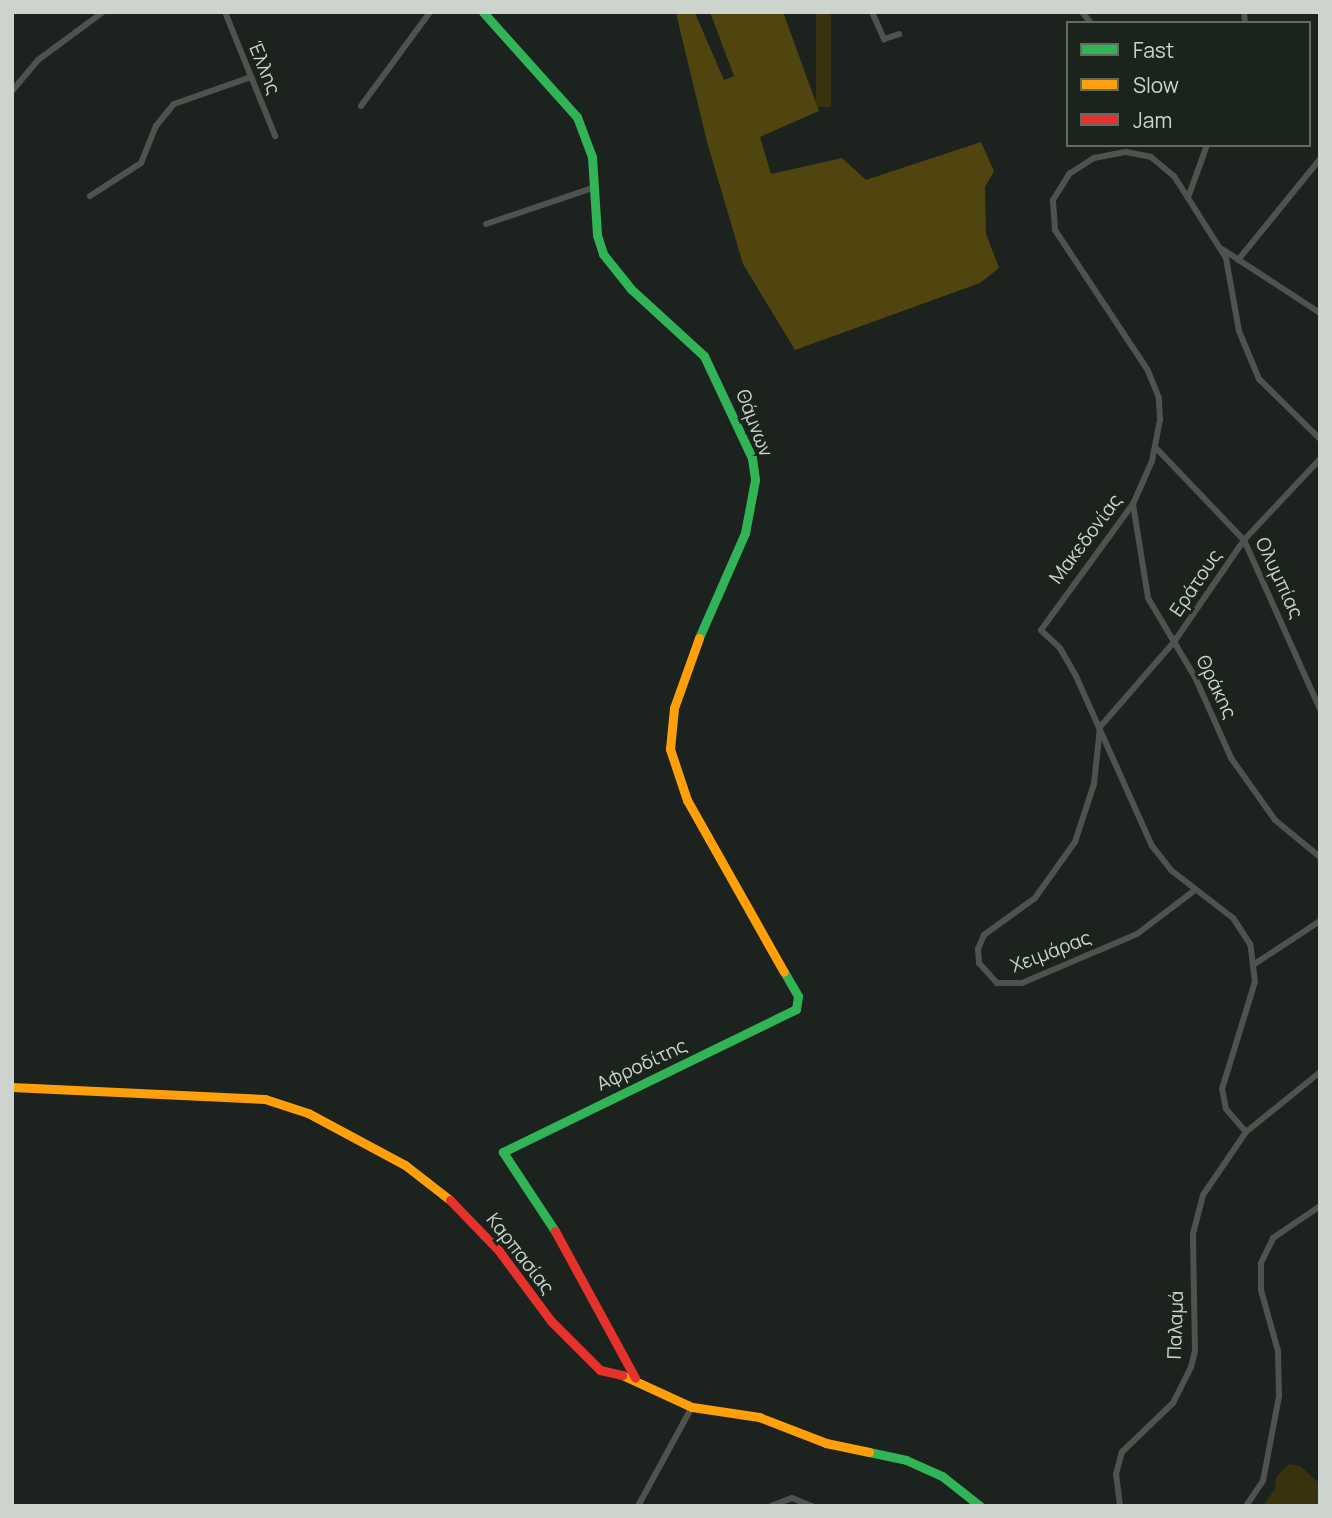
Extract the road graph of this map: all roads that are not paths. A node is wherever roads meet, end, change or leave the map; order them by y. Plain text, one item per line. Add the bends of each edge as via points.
1 (103, 12) edge
2 (225, 12) edge
3 (430, 12) edge
4 (482, 12) edge
5 (872, 12) edge
6 (899, 34) dead end
7 (251, 77) junction
8 (12, 91) edge
9 (361, 106) dead end
10 (275, 136) dead end
11 (1206, 147) edge
12 (1320, 159) edge
13 (595, 187) junction
14 (1189, 195) junction
15 (90, 196) dead end
16 (486, 224) dead end
17 (1221, 248) junction
18 (1238, 260) junction
19 (1320, 313) edge
20 (1320, 439) edge
21 (1156, 448) junction
22 (1320, 459) edge
23 (1133, 504) junction
24 (1244, 540) junction
25 (1174, 642) junction
26 (1320, 709) edge
27 (1100, 727) junction
28 (1320, 857) edge
29 (1195, 890) junction
30 (1320, 921) edge
31 (1256, 963) junction
32 (796, 1009) joint
33 (1320, 1072) edge
34 (12, 1087) edge
35 (1245, 1132) junction
36 (1320, 1206) edge
37 (635, 1378) junction
38 (692, 1407) junction
39 (638, 1506) edge
40 (771, 1506) edge
41 (811, 1506) edge
42 (981, 1506) edge
43 (1120, 1506) edge
44 (1246, 1506) edge

1 - 8 street via 38,60
2 - 7 street, Έλλης
3 - 9 street
4 - 13 street, Θάμνων via 577,117 591,151
5 - 6 street via 884,38
7 - 10 street, Έλλης
7 - 15 street via 174,104 156,126 141,163
11 - 14 street
12 - 18 street
13 - 16 street
13 - 32 street, Θάμνων via 596,229 603,254 637,294 704,356 752,458 755,480 750,514 692,651 668,726 670,750 687,800 798,996
14 - 17 street, Μακεδονίας
14 - 21 street, Μακεδονίας via 1151,157 1116,153 1094,158 1069,174 1052,206 1058,237 1153,380 1160,405
17 - 18 street
17 - 20 street, Μακεδονίας via 1251,365 1272,397
18 - 19 street
21 - 23 street, Μακεδονίας
21 - 24 street, Ολυμπίας
22 - 24 street, Εράτους
23 - 25 street, Θράκης via 1144,587
23 - 27 street, Μακεδονίας via 1041,630 1067,660
24 - 25 street, Εράτους
24 - 26 street, Ολυμπίας
25 - 27 street, Εράτους
25 - 28 street, Θράκης via 1251,791 1275,820
27 - 29 street, Μακεδονίας via 1152,846
27 - 29 street, Χειμάρας via 1094,784 1075,842 1035,898 984,935 978,949 981,968 997,983 1022,983 1131,938
29 - 31 street, Μακεδονίας via 1240,925
30 - 31 street
31 - 35 street via 1255,982 1222,1089 1226,1109
32 - 37 street, Αφροδίτης via 503,1152 570,1253
33 - 35 street, Παλαμά
34 - 37 street, Καρπασίας via 104,1087 235,1096 265,1099 308,1113 432,1184 478,1227 577,1351 610,1374
35 - 43 street, Παλαμά via 1211,1179 1195,1220 1195,1351 1191,1367 1173,1403 1122,1452 1116,1474
36 - 44 street via 1273,1238 1261,1263 1261,1290 1278,1351 1279,1396 1266,1471
37 - 38 street, Καρπασίας
38 - 39 street
38 - 42 street, Καρπασίας via 759,1417 826,1443 906,1460 942,1476
40 - 41 street via 792,1498

